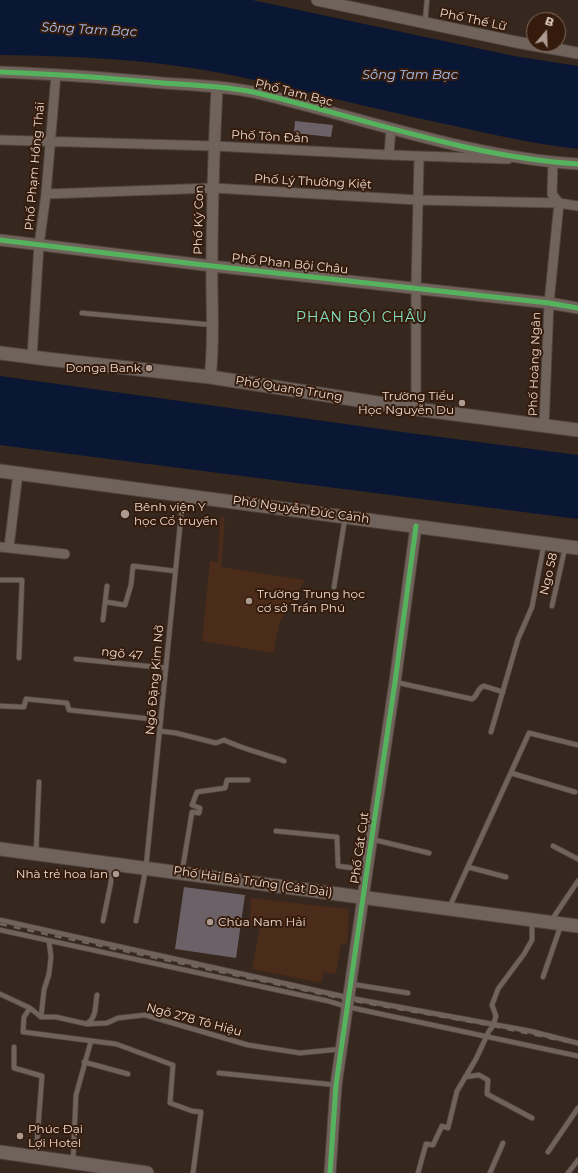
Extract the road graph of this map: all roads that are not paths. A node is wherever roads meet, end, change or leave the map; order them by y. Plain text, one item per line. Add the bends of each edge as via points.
1 (317, 0) edge
2 (427, 0) edge
3 (425, 23) junction
4 (578, 53) edge
5 (0, 72) edge
6 (56, 74) junction
7 (218, 88) junction
8 (391, 128) junction
9 (0, 140) edge
10 (50, 142) junction
11 (214, 146) junction
12 (389, 155) junction
13 (419, 157) junction
14 (539, 160) junction
15 (553, 163) junction
16 (578, 164) edge
17 (213, 188) junction
18 (46, 194) junction
19 (418, 200) junction
20 (559, 203) junction
21 (578, 206) edge
22 (0, 240) edge
23 (39, 245) junction
24 (212, 266) junction
25 (416, 288) junction
26 (549, 303) junction
27 (578, 308) edge
28 (82, 312) dead end
29 (213, 325) junction
30 (0, 353) edge
31 (32, 357) junction
32 (210, 377) junction
33 (416, 409) junction
34 (544, 426) junction
35 (578, 430) edge
36 (0, 471) edge
37 (18, 473) junction
38 (183, 495) junction
39 (345, 516) junction
40 (416, 526) junction
41 (544, 544) junction
42 (5, 547) edge
43 (572, 547) edge
44 (64, 554) dead end
45 (175, 571) junction
46 (0, 580) edge
47 (107, 586) dead end
48 (334, 587) dead end
49 (106, 602) junction
50 (552, 606) dead end
51 (103, 620) dead end
52 (19, 658) dead end
53 (76, 659) dead end
54 (166, 668) junction
55 (395, 682) junction
56 (503, 692) junction
57 (0, 706) edge
58 (161, 720) junction
59 (160, 731) junction
60 (490, 732) dead end
61 (578, 745) edge
62 (284, 761) dead end
63 (511, 773) junction
64 (248, 780) dead end
65 (39, 782) dead end
66 (575, 792) dead end
67 (276, 831) dead end
68 (371, 839) junction
69 (553, 846) dead end
70 (0, 849) edge
71 (36, 853) junction
72 (429, 853) dead end
73 (578, 859) edge
74 (109, 862) junction
75 (146, 867) junction
76 (468, 867) junction
77 (367, 870) junction
78 (182, 872) junction
79 (506, 877) dead end
80 (578, 881) edge
81 (363, 897) junction
82 (449, 908) junction
83 (0, 920) edge
84 (532, 920) junction
85 (103, 921) dead end
86 (136, 921) dead end
87 (556, 923) junction
88 (578, 926) edge
89 (0, 930) edge
90 (49, 941) junction
91 (542, 977) dead end
92 (351, 984) junction
93 (408, 993) dead end
94 (0, 994) edge
95 (97, 995) dead end
96 (349, 1002) junction
97 (30, 1008) junction
98 (41, 1017) junction
99 (87, 1024) junction
100 (494, 1024) junction
101 (486, 1038) junction
102 (90, 1041) junction
103 (578, 1043) edge
104 (14, 1047) dead end
105 (342, 1049) junction
106 (578, 1056) edge
107 (84, 1062) junction
108 (219, 1073) dead end
109 (128, 1074) dead end
110 (465, 1076) junction
111 (336, 1085) junction
112 (578, 1108) edge
113 (532, 1118) dead end
114 (503, 1143) dead end
115 (0, 1152) edge
116 (548, 1152) dead end
117 (36, 1157) junction
118 (578, 1160) edge
119 (73, 1162) junction
120 (117, 1171) edge
121 (147, 1173) edge
122 (194, 1173) edge
123 (330, 1173) edge
124 (418, 1173) edge
125 (490, 1173) edge
126 (568, 1173) edge

1 - 3 street, Phố Thế Lữ
2 - 3 lane
3 - 4 street, Phố Thế Lữ
5 - 6 street, Phố Tam Bạc
6 - 7 street, Phố Tam Bạc
6 - 10 street, Phố Phạm Hồng Thái
7 - 8 street, Phố Tam Bạc via 252,92
7 - 11 street, Phố Ký Con
8 - 12 street
8 - 14 street, Phố Tam Bạc via 490,152
9 - 10 street, Phố Tôn Đản
10 - 11 street, Phố Tôn Đản
10 - 18 street, Phố Phạm Hồng Thái
11 - 12 street, Phố Tôn Đản
11 - 17 street, Phố Ký Con
12 - 13 street, Phố Tôn Đản
13 - 14 street, Phố Tôn Đản
13 - 19 street
14 - 15 street, Phố Tam Bạc
15 - 16 street, Phố Tam Bạc
15 - 20 street, Phố Hoàng Ngân via 552,194
17 - 18 street, Phố Lý Thường Kiệt
17 - 19 street, Phố Lý Thường Kiệt
17 - 24 street, Phố Ký Con
18 - 23 street, Phố Phạm Hồng Thái
19 - 20 street, Phố Lý Thường Kiệt
19 - 25 street
20 - 21 street, Phố Lý Thường Kiệt
20 - 26 street, Phố Hoàng Ngân
22 - 23 street, Phố Phan Bội Châu
23 - 24 street, Phố Phan Bội Châu
23 - 31 street, Phố Phạm Hồng Thái
24 - 25 street, Phố Phan Bội Châu
24 - 29 street, Phố Ký Con
25 - 26 street, Phố Phan Bội Châu
25 - 33 street
26 - 27 street, Phố Phan Bội Châu
26 - 34 street, Phố Hoàng Ngân
28 - 29 lane
29 - 32 street, Phố Ký Con
30 - 31 main road, Phố Quang Trung
31 - 32 main road, Phố Quang Trung
32 - 33 main road, Phố Quang Trung
33 - 34 main road, Phố Quang Trung
34 - 35 main road, Phố Quang Trung
36 - 37 main road, Phố Nguyễn Đức Cảnh
37 - 38 main road, Phố Nguyễn Đức Cảnh
37 - 42 street
38 - 39 main road, Phố Nguyễn Đức Cảnh
38 - 45 lane, Ngõ Đặng Kim Nở
39 - 40 main road, Phố Nguyễn Đức Cảnh
39 - 48 lane
40 - 41 main road, Phố Nguyễn Đức Cảnh
40 - 55 street, Phố Cát Cụt
41 - 43 main road, Phố Nguyễn Đức Cảnh
41 - 56 lane via 532,607 518,639
42 - 44 street
43 - 50 lane, Ngo 58
45 - 49 lane via 133,566 132,585 125,605
45 - 54 lane, Ngõ Đặng Kim Nở
46 - 52 lane via 22,580
47 - 49 lane
49 - 51 lane
53 - 54 lane, ngõ 47
54 - 58 lane, Ngõ Đặng Kim Nở
55 - 56 lane via 472,699 484,686
55 - 68 street, Phố Cát Cụt
56 - 60 lane
57 - 58 lane via 24,707 26,699 67,703 69,710
58 - 59 lane, Ngõ Đặng Kim Nở
59 - 62 lane via 216,743 224,740
59 - 75 lane, Ngõ Đặng Kim Nở
61 - 63 lane via 529,734
63 - 66 lane
63 - 76 lane
64 - 78 lane via 227,780 225,788 197,792 192,805 200,808 199,813 192,812
65 - 71 lane
67 - 77 lane via 337,837 338,866
68 - 72 lane
68 - 77 street, Phố Cát Cụt
69 - 73 lane
70 - 71 main road, Phố Hai Bà Trưng (Cát Dài)
71 - 74 main road, Phố Hai Bà Trưng (Cát Dài)
74 - 75 main road, Phố Hai Bà Trưng (Cát Dài)
74 - 85 lane via 112,882
75 - 78 main road, Phố Hai Bà Trưng (Cát Dài)
75 - 86 lane, Ngõ Đặng Kim Nở
76 - 79 lane
76 - 82 lane
77 - 81 street, Phố Cát Cụt
78 - 81 main road, Phố Hai Bà Trưng (Cát Dài)
80 - 87 lane
81 - 82 main road, Phố Hai Bà Trưng (Cát Dài)
81 - 92 street, Phố Cát Cụt
82 - 84 main road, Phố Hai Bà Trưng (Cát Dài)
83 - 96 lane
84 - 87 main road, Phố Hai Bà Trưng (Cát Dài)
84 - 100 lane via 532,940 498,989 492,1005 496,1016
87 - 88 main road, Phố Hai Bà Trưng (Cát Dài)
87 - 91 lane
89 - 90 lane
90 - 96 lane via 328,1001
90 - 98 lane via 51,957
92 - 93 lane
92 - 96 street, Phố Cát Cụt
94 - 97 lane
95 - 99 lane via 92,1021
96 - 100 lane
96 - 101 lane
96 - 105 street, Phố Cát Cụt
97 - 98 lane
97 - 102 lane via 24,1018 23,1032
98 - 99 lane, Ngõ 278 Tô Hiệu via 56,1017
99 - 105 lane, Ngõ 278 Tô Hiệu via 107,1023 118,1018 145,1014 248,1045 300,1053
100 - 101 lane
100 - 103 lane
101 - 106 lane
101 - 110 lane
102 - 107 lane
102 - 122 lane via 116,1044 173,1065 170,1103 202,1112
104 - 117 lane via 14,1068 42,1076
105 - 111 street, Phố Cát Cụt
107 - 109 lane
107 - 119 lane via 76,1095
108 - 111 lane
110 - 113 lane via 479,1075 488,1080 487,1094
110 - 124 lane via 457,1091 448,1128 442,1126 433,1145 426,1144
111 - 123 street, Phố Cát Cụt
112 - 116 lane
114 - 125 lane
115 - 117 main road
117 - 119 main road
118 - 126 lane
119 - 120 main road
120 - 121 main road

